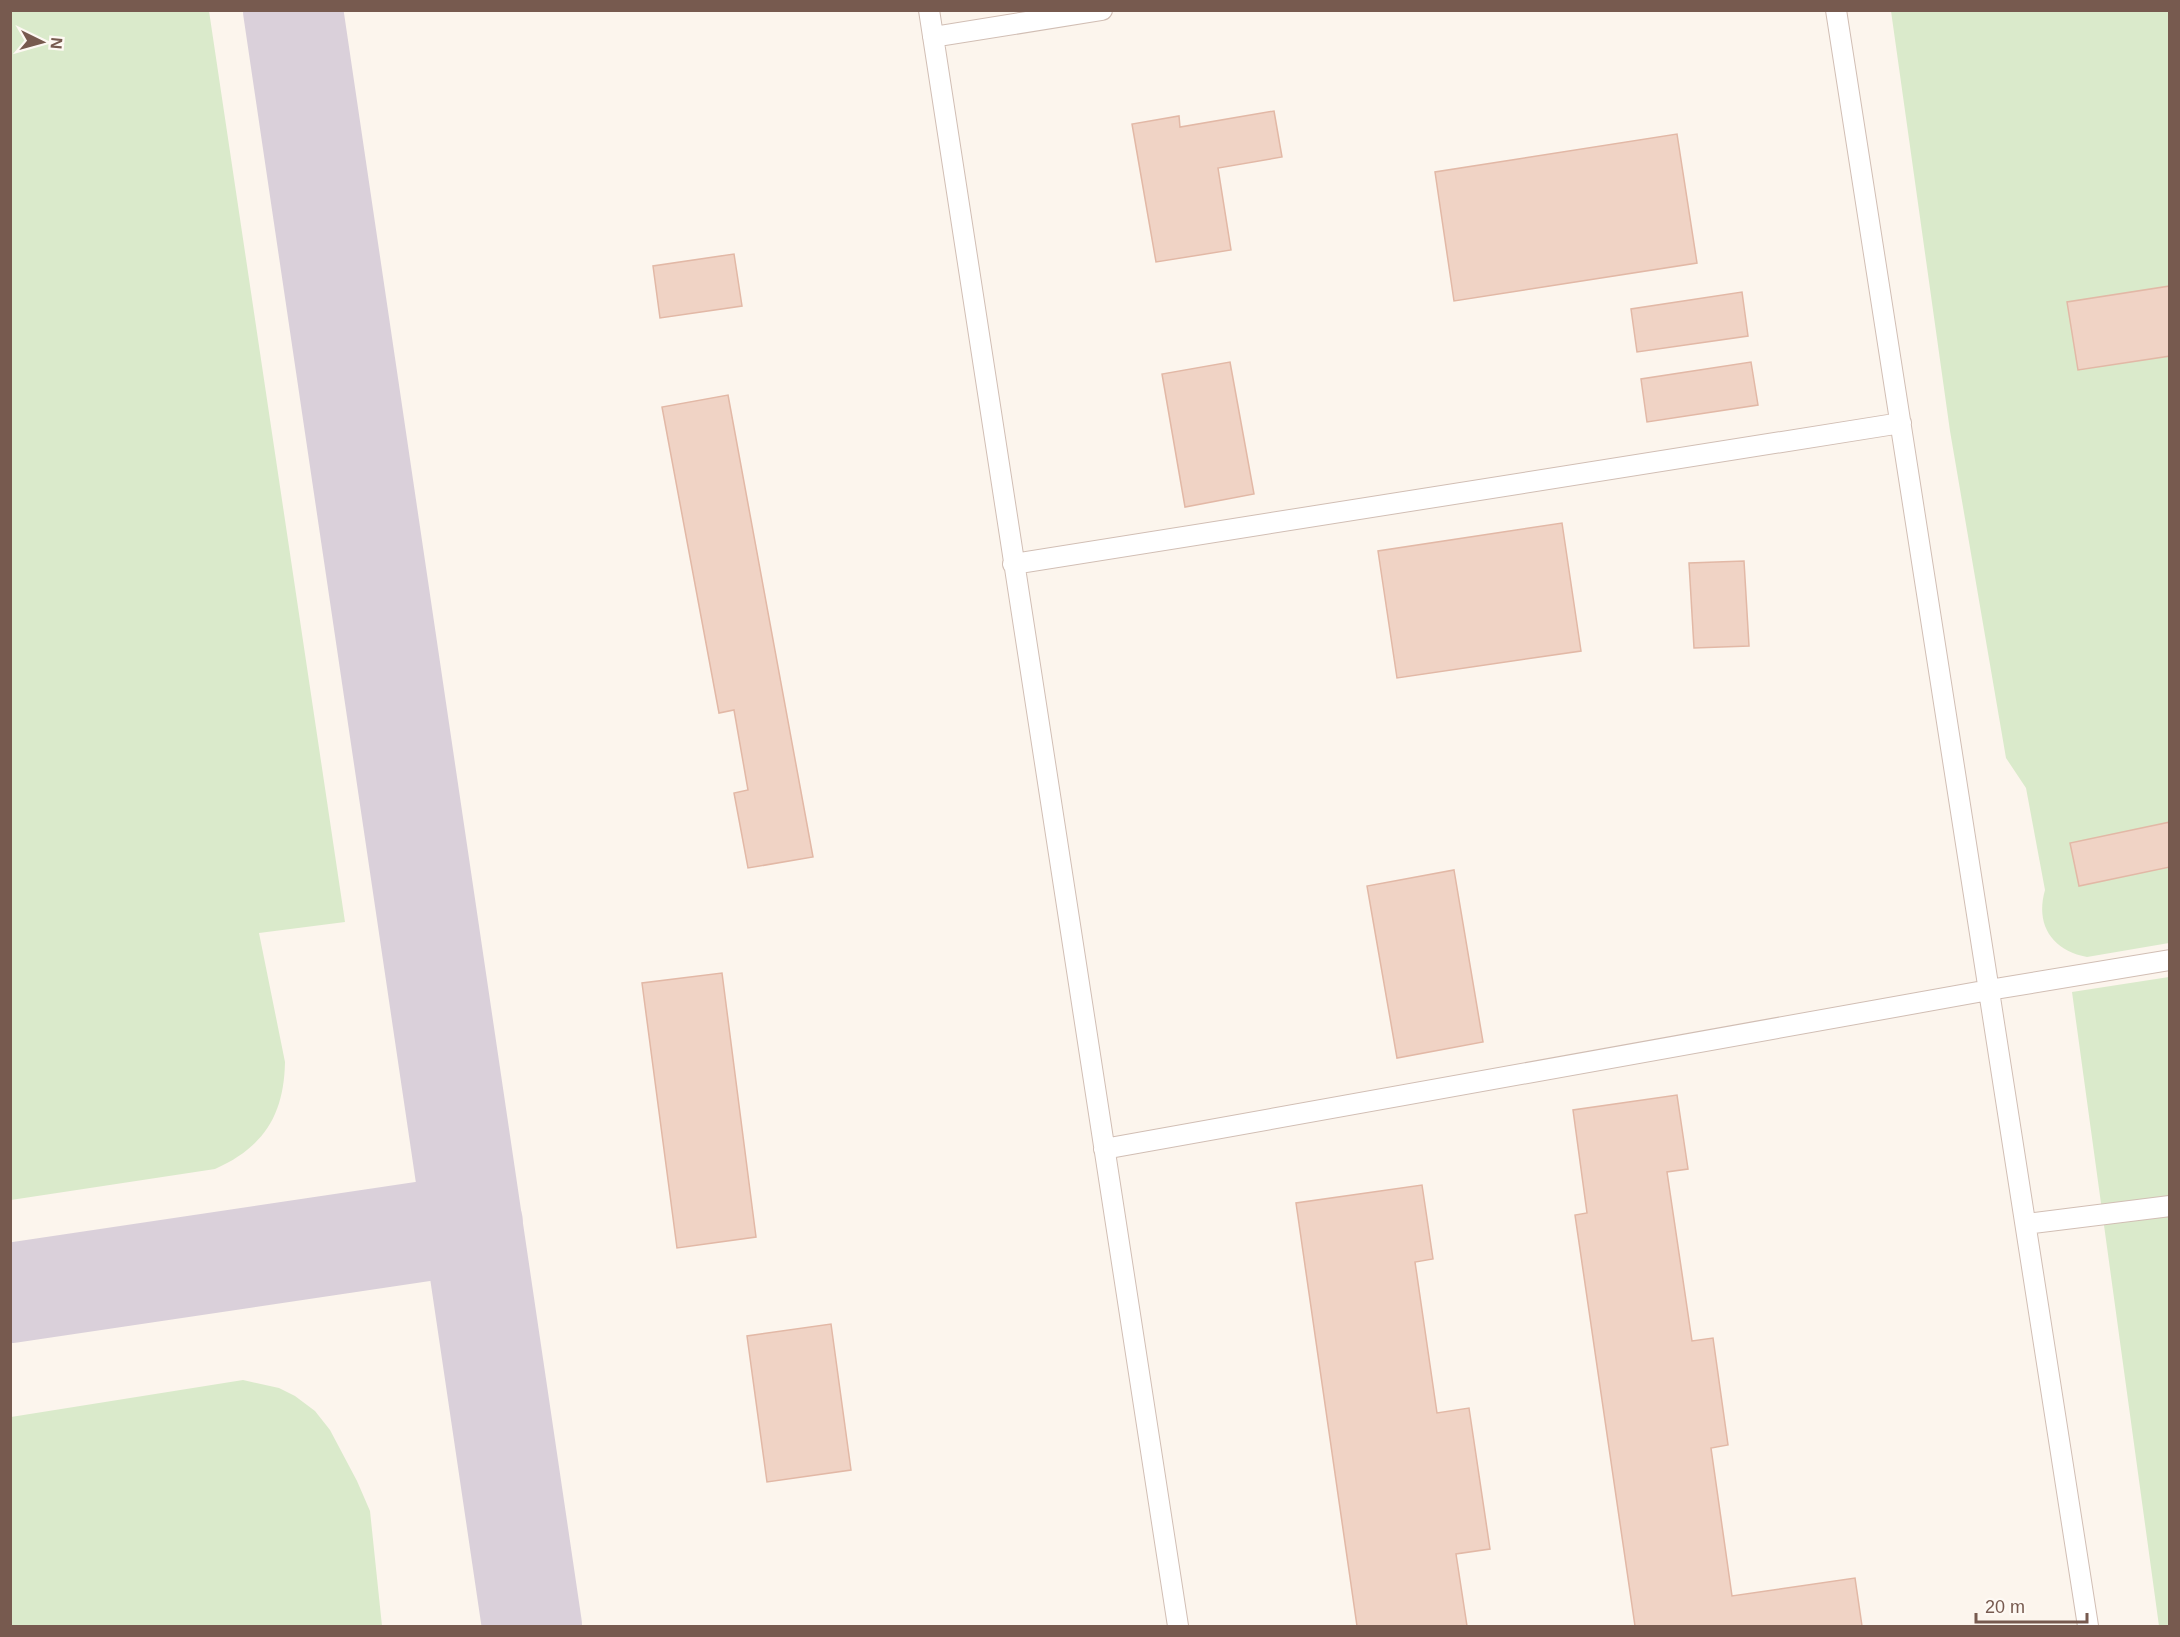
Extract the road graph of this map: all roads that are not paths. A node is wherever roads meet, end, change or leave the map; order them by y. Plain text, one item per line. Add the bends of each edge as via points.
1 (929, 10) edge
2 (1102, 10) edge
3 (1836, 10) edge
4 (933, 37) junction
5 (1901, 423) junction
6 (1013, 564) junction
7 (2169, 960) edge
8 (1989, 990) junction
9 (1104, 1149) junction
10 (2169, 1206) edge
11 (2026, 1224) junction
12 (1178, 1626) edge
13 (2088, 1626) edge

1 - 4 lane
2 - 4 lane
3 - 5 lane
4 - 6 lane
5 - 6 lane
5 - 8 lane
6 - 9 lane
7 - 8 lane
8 - 9 lane
8 - 11 lane
9 - 12 lane
10 - 11 lane
11 - 13 lane

